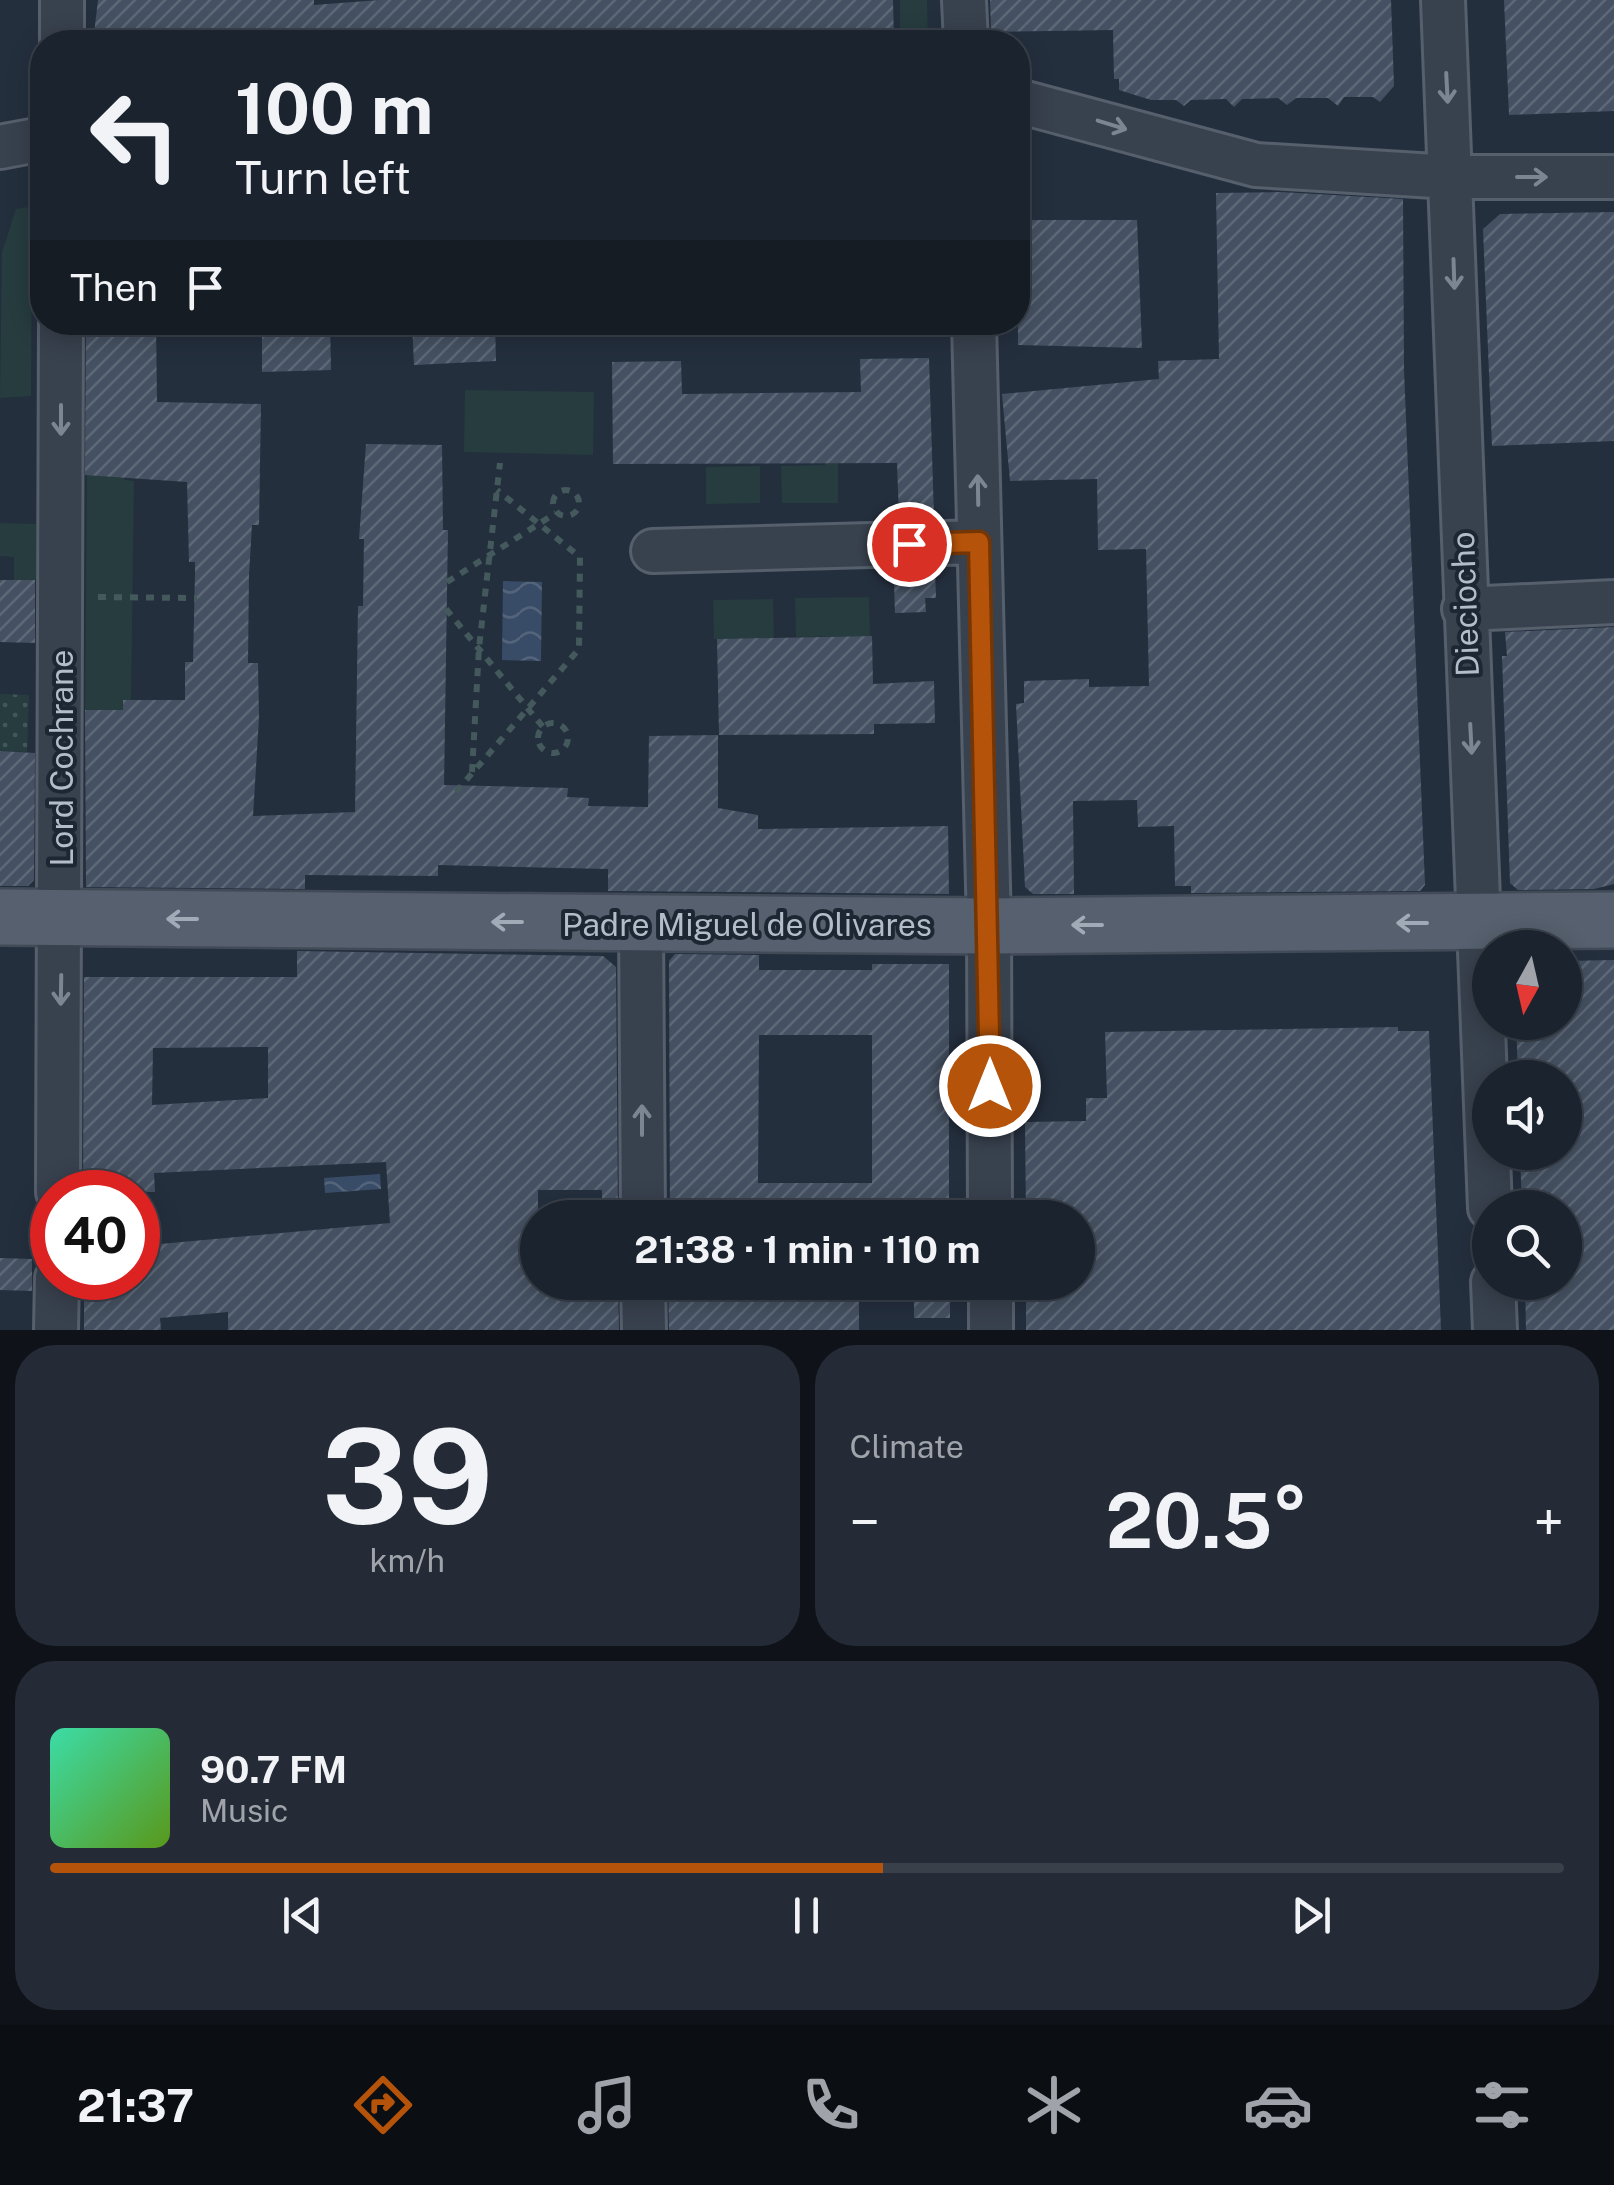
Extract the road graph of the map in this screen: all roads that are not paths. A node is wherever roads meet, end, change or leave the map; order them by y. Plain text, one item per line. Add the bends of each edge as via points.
1 (62, 0) edge
2 (964, 0) edge
3 (1443, 0) edge
4 (62, 30) edge
5 (965, 30) edge
6 (1030, 104) edge
7 (30, 141) edge
8 (0, 146) edge
9 (1450, 176) junction
10 (1614, 177) edge
11 (61, 335) edge
12 (974, 335) edge
13 (979, 542) junction
14 (653, 551) dead end
15 (1614, 602) edge
16 (1464, 609) junction
17 (0, 916) edge
18 (61, 918) junction
19 (1614, 920) edge
20 (1480, 922) junction
21 (641, 923) junction
22 (989, 926) junction
23 (58, 1170) edge
24 (1489, 1190) edge
25 (643, 1200) edge
26 (990, 1200) edge
27 (56, 1300) edge
28 (643, 1300) edge
29 (991, 1300) edge
30 (1493, 1300) edge
31 (56, 1330) edge
32 (644, 1330) edge
33 (991, 1330) edge
34 (1494, 1330) edge

1 - 4 street
2 - 5 street
3 -> 9 street, Dieciocho
6 -> 9 street via 1256,165
7 - 8 street
9 -> 10 street
9 -> 16 street, Dieciocho
11 -> 18 street, Lord Cochrane
13 -> 12 street
13 - 14 street
13 - 22 street
15 - 16 street
16 -> 20 street, Dieciocho
17 - 18 main road, Padre Miguel de Olivares
21 -> 18 main road, Padre Miguel de Olivares
18 -> 23 street, Lord Cochrane
19 - 20 main road, Padre Miguel de Olivares
20 -> 22 main road, Padre Miguel de Olivares
20 - 24 street, Dieciocho
21 - 22 main road, Padre Miguel de Olivares
25 -> 21 street
22 - 26 street
27 - 31 street
28 - 32 street
29 - 33 street
30 - 34 street

